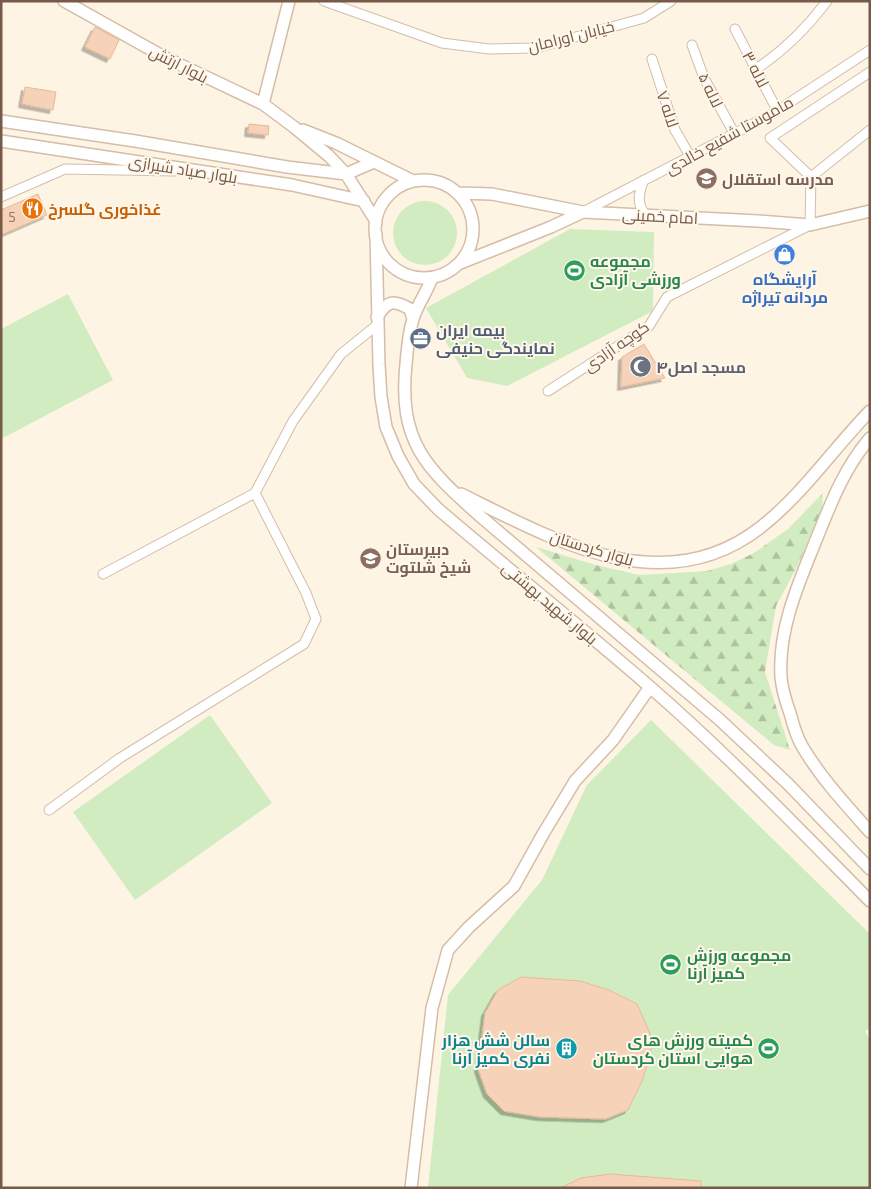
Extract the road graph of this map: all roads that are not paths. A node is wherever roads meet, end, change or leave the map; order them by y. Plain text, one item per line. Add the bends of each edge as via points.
1 (64, 1) edge
2 (289, 1) edge
3 (324, 1) edge
4 (671, 1) edge
5 (827, 1) edge
6 (734, 29) dead end
7 (692, 46) dead end
8 (870, 50) edge
9 (652, 59) dead end
10 (756, 70) junction
11 (870, 72) edge
12 (263, 104) junction
13 (777, 110) junction
14 (1, 121) edge
15 (18, 124) junction
16 (294, 127) junction
17 (870, 130) edge
18 (734, 134) junction
19 (96, 135) junction
20 (5, 143) edge
21 (200, 153) junction
22 (95, 156) junction
23 (690, 156) junction
24 (374, 162) junction
25 (92, 170) junction
26 (197, 172) junction
27 (346, 174) junction
28 (811, 178) junction
29 (644, 180) junction
30 (413, 181) junction
31 (458, 193) junction
32 (1, 197) edge
33 (364, 201) junction
34 (870, 211) edge
35 (583, 212) junction
36 (645, 214) junction
37 (810, 226) junction
38 (376, 231) junction
39 (458, 264) junction
40 (432, 278) junction
41 (413, 319) junction
42 (377, 321) junction
43 (548, 391) dead end
44 (870, 411) edge
45 (870, 438) edge
46 (447, 487) junction
47 (256, 493) junction
48 (103, 574) dead end
49 (650, 687) junction
50 (49, 810) dead end
51 (870, 832) edge
52 (870, 869) edge
53 (870, 901) edge
54 (411, 1188) edge

1 - 12 main road, بلوار ارتش via 166,58
2 - 12 main road
3 - 4 street, خیابان اورامان via 442,43 489,49 536,48 644,18
5 - 10 street via 780,54
6 - 10 street, لاله ۳
7 - 18 street, لاله ۵ via 704,78
8 - 13 street, ماموستا شفیع خالدی
9 - 23 street, لاله ۷ via 675,130
10 - 13 street, لاله ۳
11 - 28 street via 770,138
12 - 16 main road, بلوار ارتش
13 - 18 street, ماموستا شفیع خالدی
14 - 15 main road, بلوار صیاد شیرازی
15 - 19 main road, بلوار صیاد شیرازی
15 - 20 main road
16 - 24 main road
16 - 27 main road
17 - 28 street
18 - 23 street, ماموستا شفیع خالدی
19 - 21 main road, بلوار صیاد شیرازی
19 - 22 main road
20 - 22 main road, بلوار صیاد شیرازی
21 - 26 main road
21 - 27 main road, بلوار صیاد شیرازی
22 - 25 street
22 - 26 main road, بلوار صیاد شیرازی
23 - 29 street, ماموستا شفیع خالدی
24 - 27 main road
24 - 30 main road
25 - 26 street
25 - 32 street via 65,169
26 - 33 main road, بلوار صیاد شیرازی via 292,185
27 - 33 main road
28 - 37 street
29 - 35 street, ماموستا شفیع خالدی
29 - 36 street via 639,197
30 - 31 main road via 429,180 444,184
30 - 38 main road via 386,198 378,212
31 - 35 main road via 492,194
31 - 39 main road via 467,205 473,236 468,252
33 - 38 main road via 376,221
34 - 37 main road, امام خمینی
35 - 36 main road, امام خمینی
35 - 39 main road, امام خمینی
36 - 37 main road, امام خمینی
37 - 43 street, کوچه آزادی via 667,297 649,326
38 - 40 main road via 380,250 389,263 416,278
38 - 42 main road, بلوار شهید بهشتی
39 - 40 main road
40 - 41 main road, بلوار شهید بهشتی
41 - 42 main road via 410,309 398,302 383,307
41 - 46 main road, بلوار شهید بهشتی via 404,385 408,419 417,449
42 - 47 street via 341,354 293,421
42 - 49 main road, بلوار شهید بهشتی via 386,427 414,484 438,509
44 - 46 main road, بلوار کردستان via 814,475 761,527 720,552 688,561 644,563 580,548 518,523
45 - 51 main road via 843,476 802,574 783,635 781,678 801,744 819,772
46 - 52 main road, بلوار شهید بهشتی via 720,720 788,784
47 - 48 street
47 - 50 street via 316,620 304,644 120,758
49 - 53 main road, بلوار شهید بهشتی via 768,798
49 - 54 main road via 613,740 575,781 514,886 448,950 432,1008

